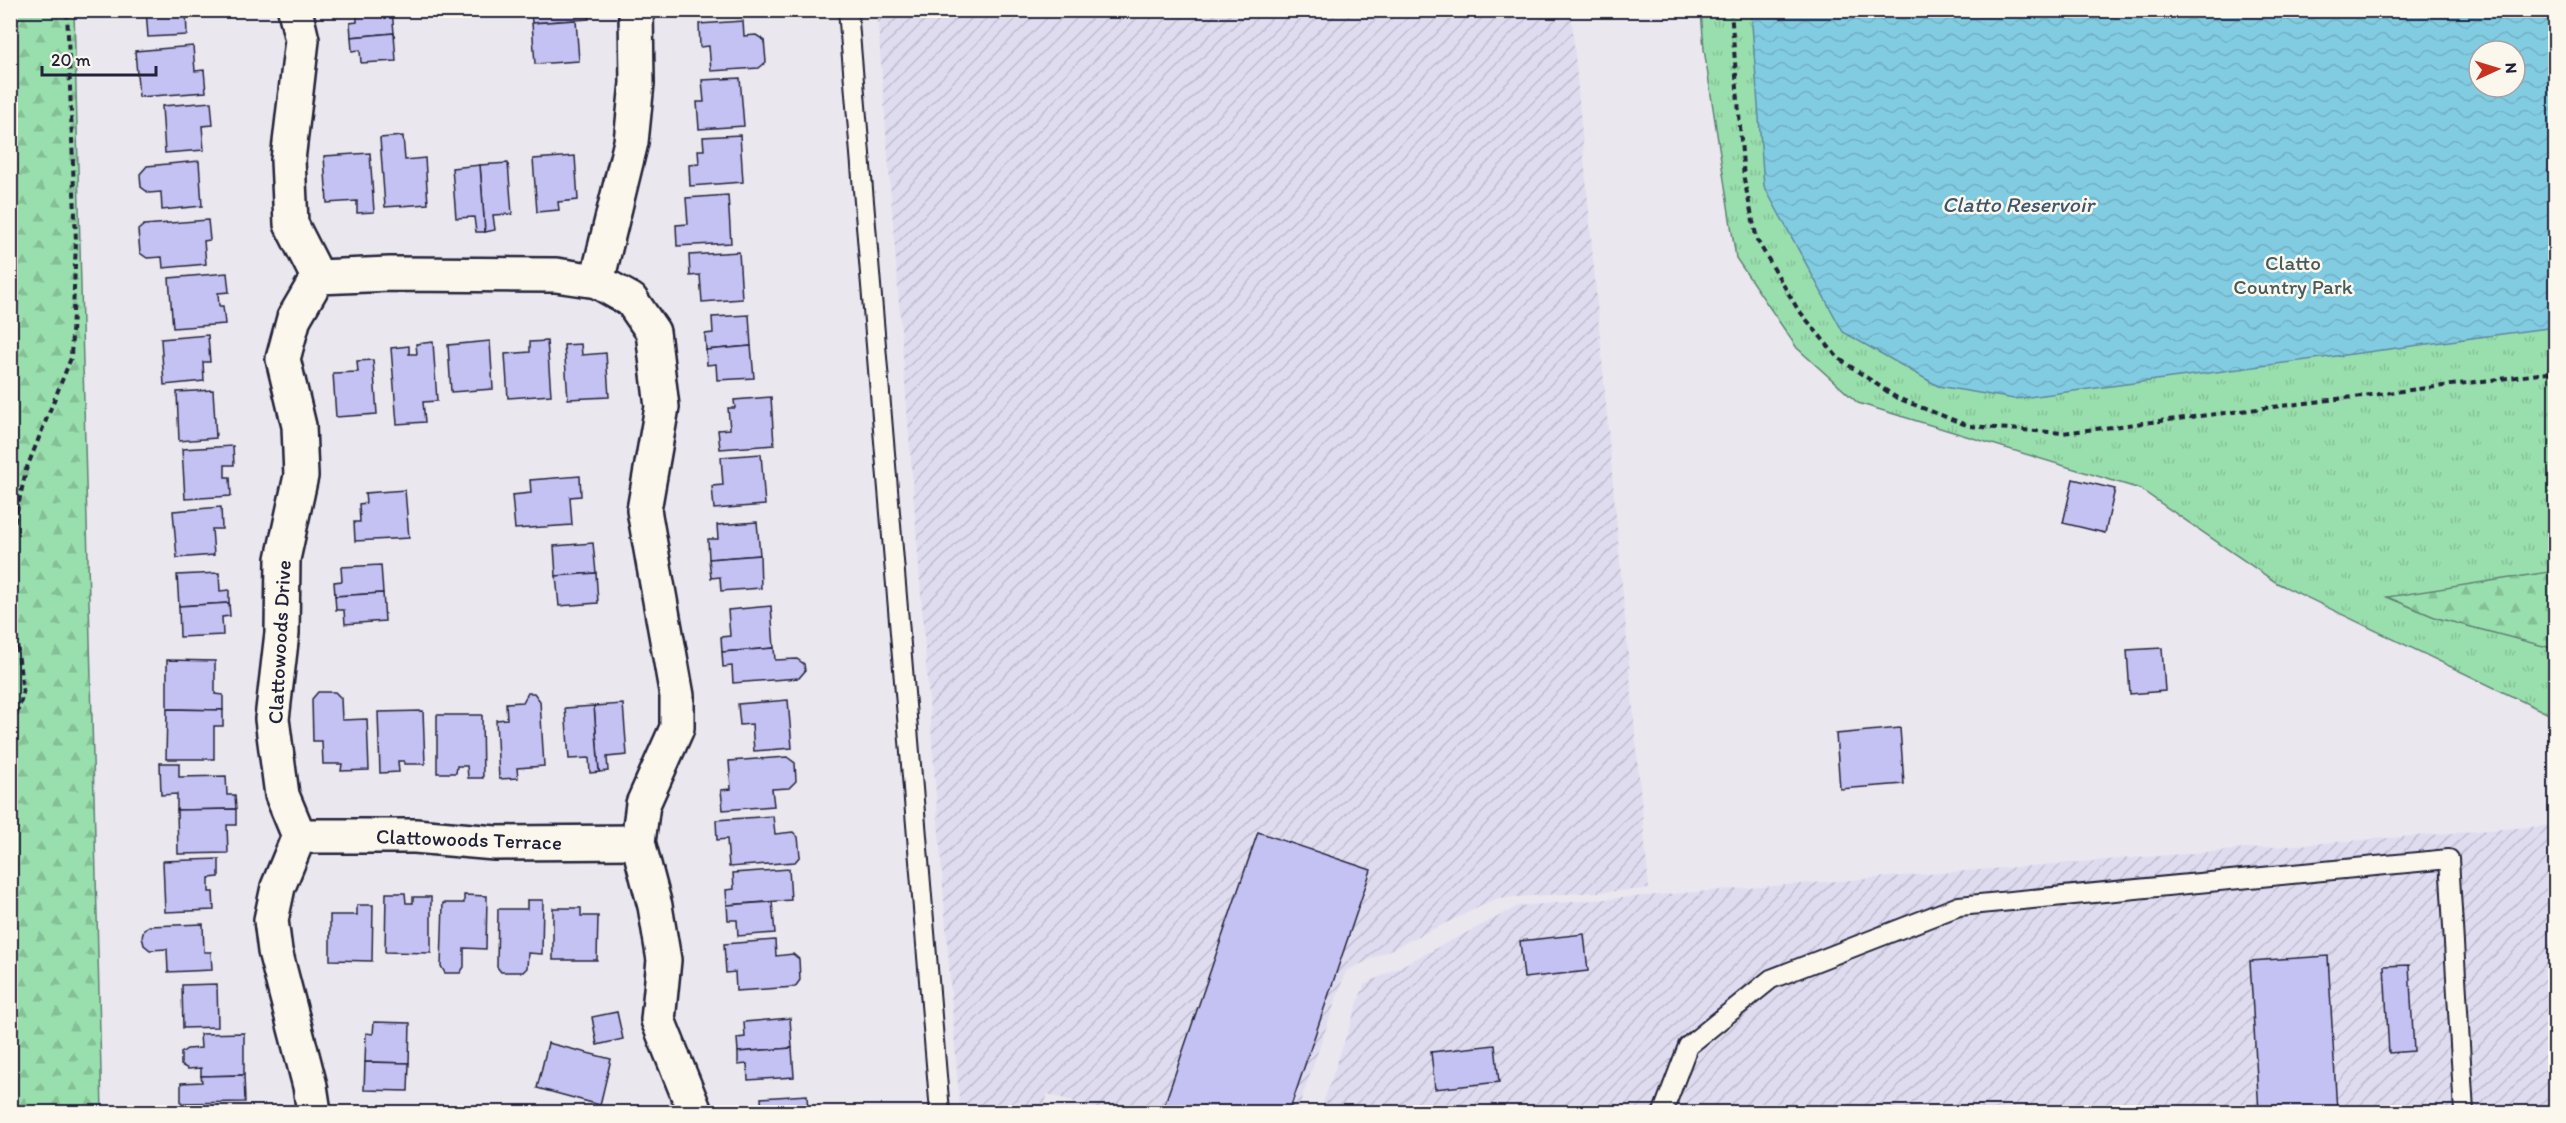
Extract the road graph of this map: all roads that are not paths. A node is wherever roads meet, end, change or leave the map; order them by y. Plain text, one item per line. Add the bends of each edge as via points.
1 (295, 10) edge
2 (636, 10) edge
3 (848, 10) edge
4 (318, 278) junction
5 (597, 281) junction
6 (299, 836) junction
7 (638, 842) junction
8 (314, 1113) edge
9 (695, 1113) edge
10 (940, 1113) edge
11 (1663, 1113) edge
12 (2464, 1113) edge

1 - 4 street via 302,40 288,160 291,224
2 - 5 street via 637,83 631,142
3 - 10 lane
4 - 5 street via 390,274 556,275
4 - 6 street, Clattowoods Drive via 294,318 283,359 299,426 301,476 283,559 282,633 272,719 282,795
5 - 7 street via 631,300 653,332 663,407 644,510 677,696 677,728 643,804
6 - 7 street, Clattowoods Terrace via 415,836 495,843
6 - 8 street via 278,887 271,920
7 - 9 street via 664,960 658,1020
11 - 12 lane via 1688,1046 1771,980 1959,906 2449,859

